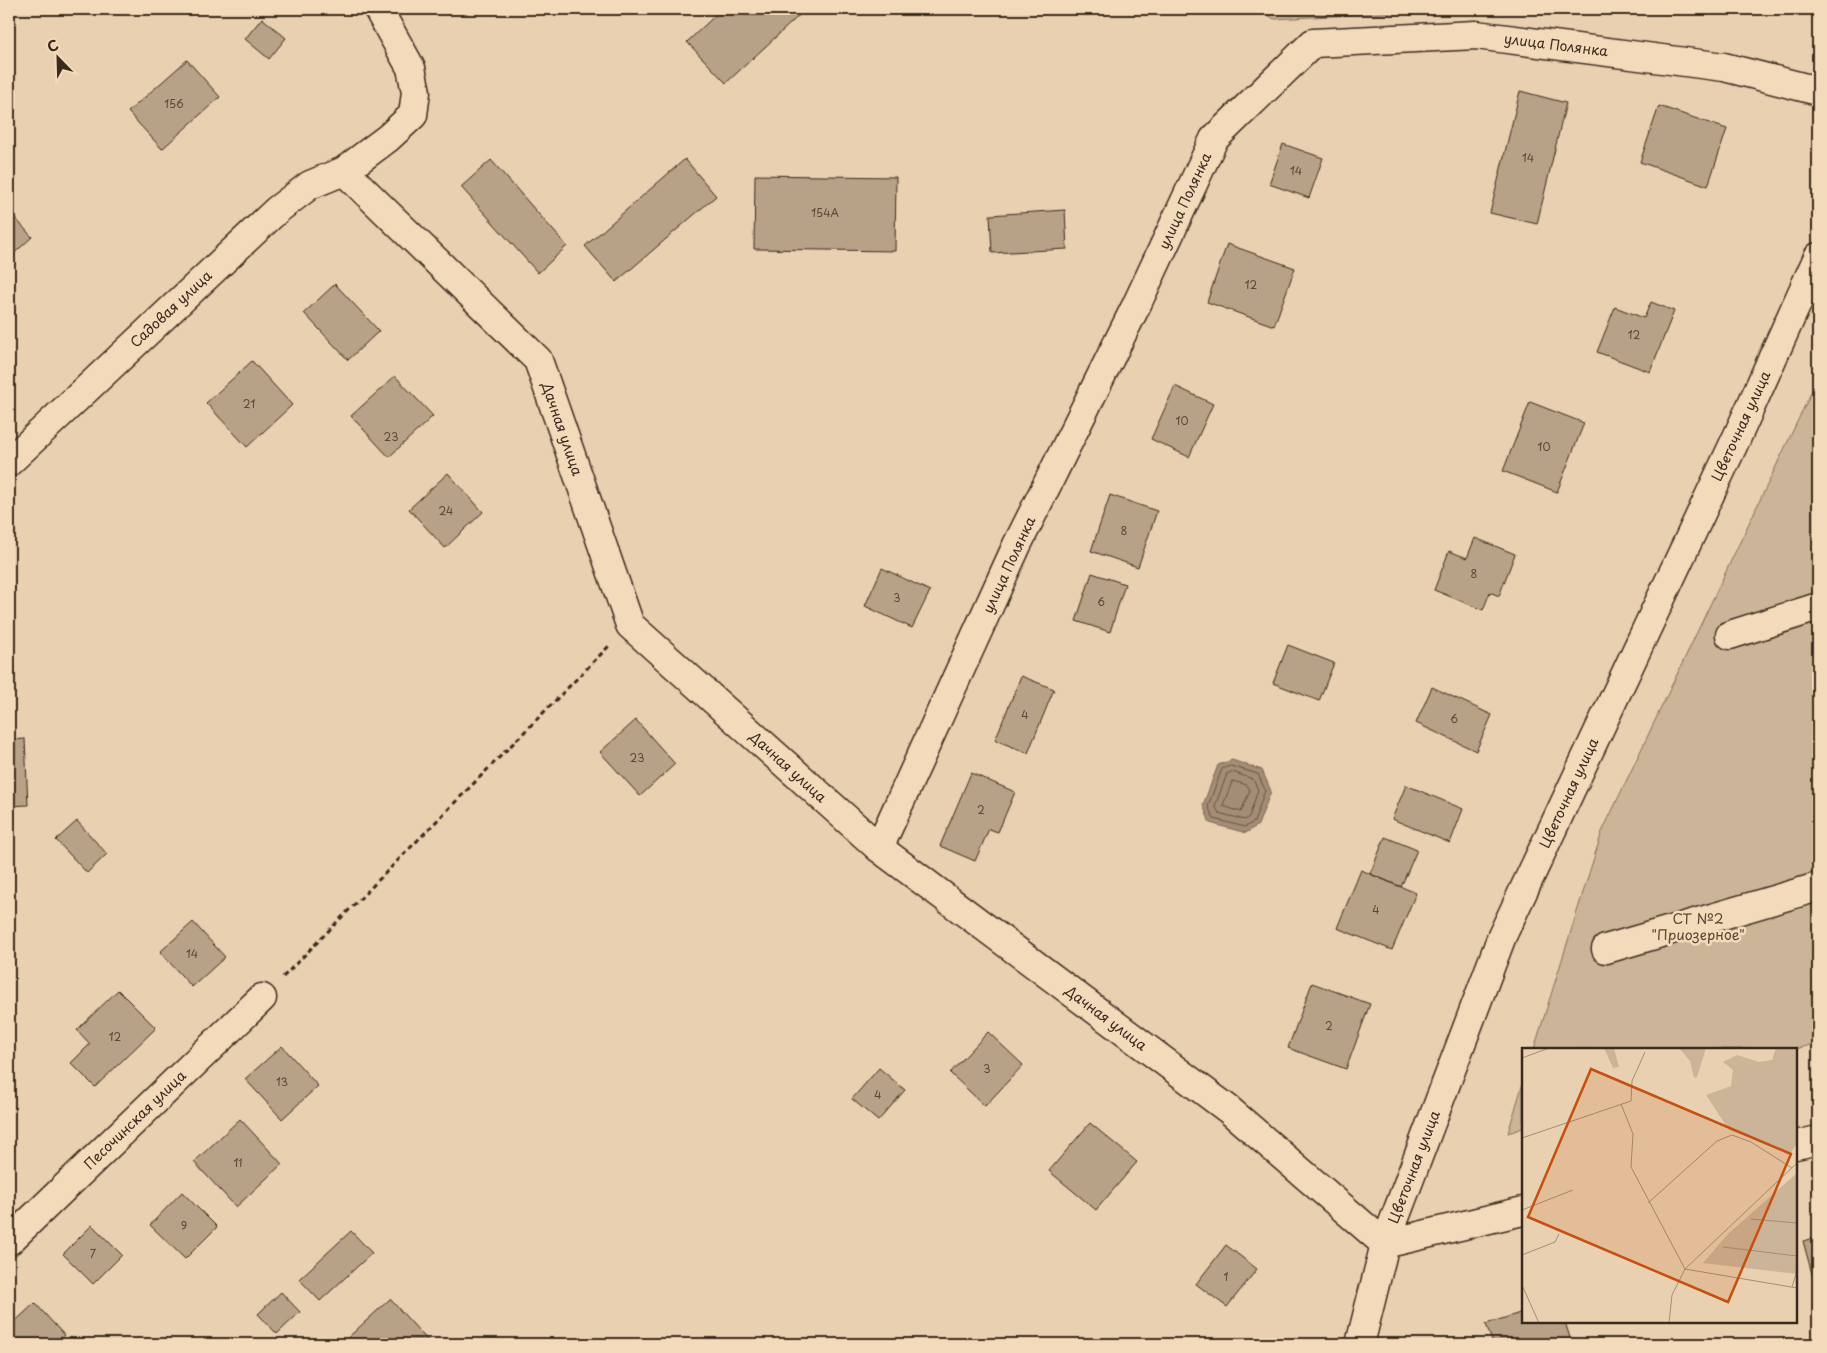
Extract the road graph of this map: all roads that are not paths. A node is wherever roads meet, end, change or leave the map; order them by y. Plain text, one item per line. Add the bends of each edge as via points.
1 (378, 9) edge
2 (1818, 91) edge
3 (344, 171) junction
4 (1818, 257) edge
5 (9, 462) edge
6 (1818, 608) edge
7 (1730, 635) dead end
8 (879, 848) junction
9 (1818, 887) edge
10 (1606, 949) dead end
11 (262, 998) road end
12 (1818, 1140) edge
13 (1797, 1145) edge
14 (1522, 1211) edge
15 (9, 1241) edge
16 (1385, 1244) junction
17 (1360, 1344) edge

1 - 3 street, Садовая улица via 411,68 416,92 413,115
2 - 8 street, улица Полянка via 1724,67 1476,35 1313,44 1214,138 1136,306 1017,545
3 - 5 street, Садовая улица via 310,185 277,210
3 - 8 street, Дачная улица via 538,360 630,626
4 - 16 street, Цветочная улица via 1737,437 1502,936
6 - 7 street
8 - 16 street, Дачная улица via 1228,1109
9 - 10 street
11 - 15 street, Песочинская улица
12 - 13 street
14 - 16 street
16 - 17 street, Цветочная улица

